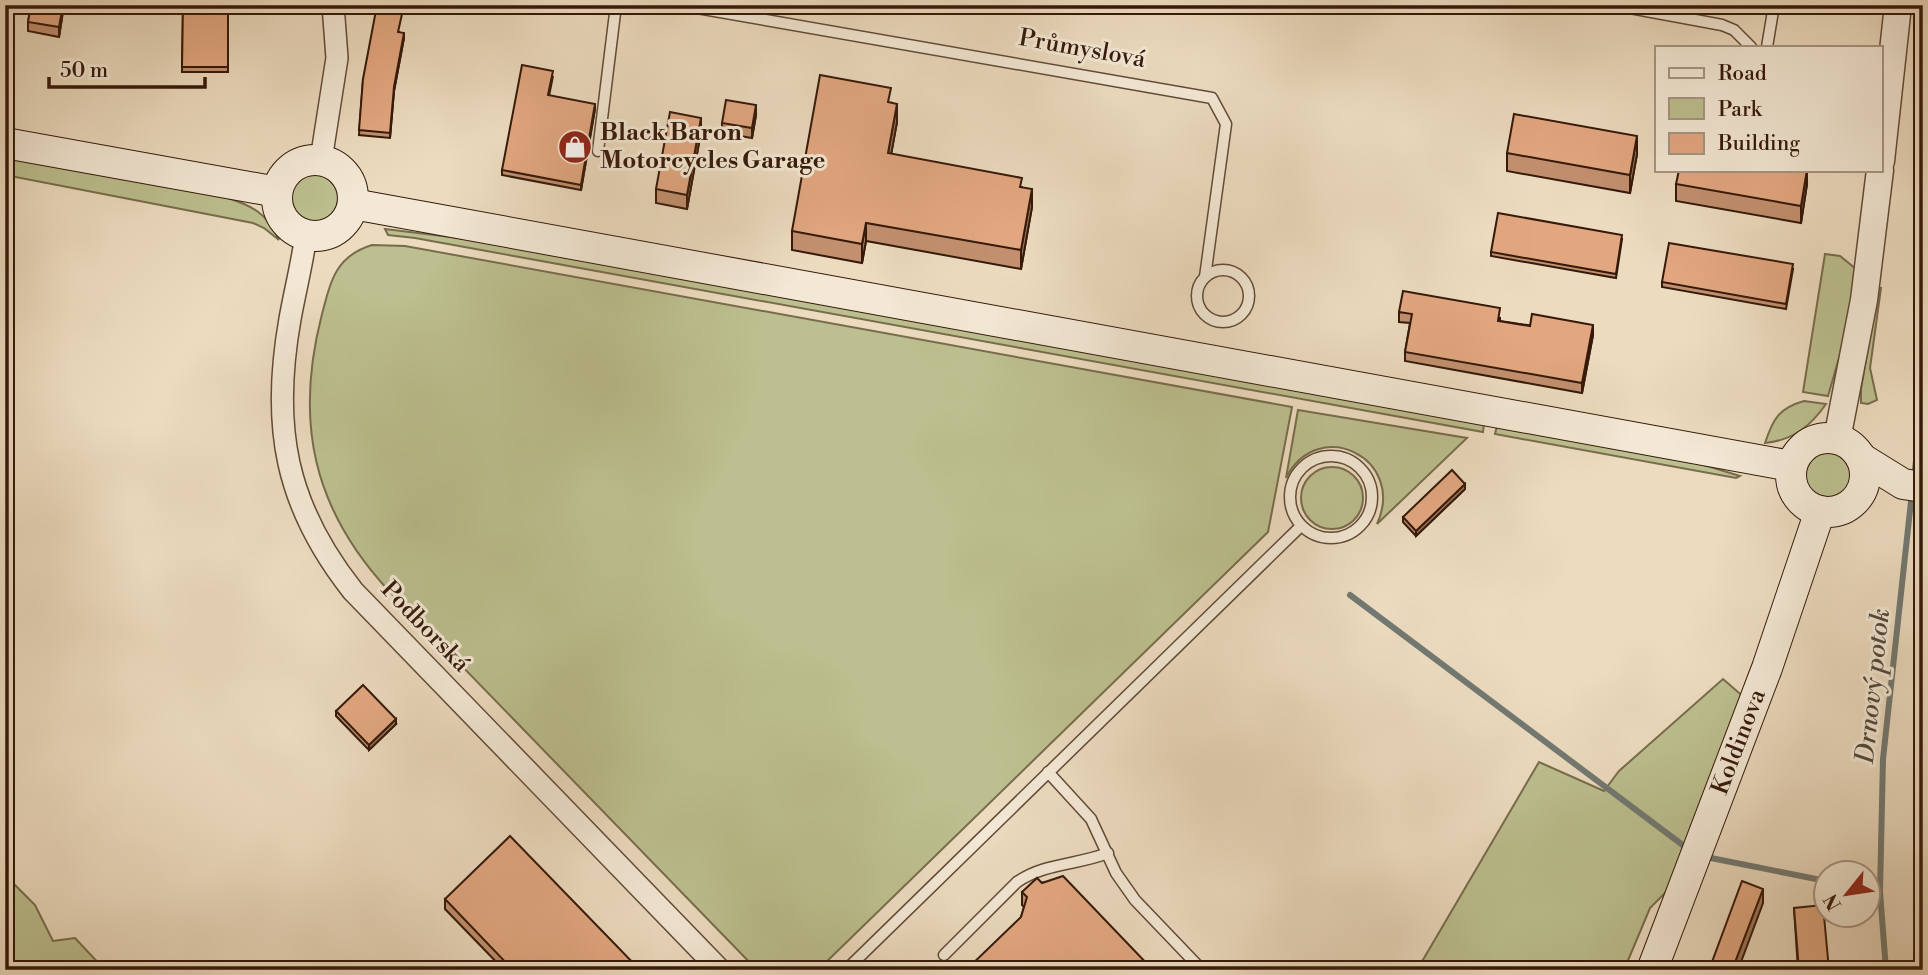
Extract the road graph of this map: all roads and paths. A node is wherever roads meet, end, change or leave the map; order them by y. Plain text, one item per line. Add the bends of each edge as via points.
1 (332, 5) edge
2 (616, 5) edge
3 (680, 5) edge
4 (1614, 5) edge
5 (1774, 5) edge
6 (1898, 5) edge
7 (1750, 46) edge
8 (1767, 46) edge
9 (1885, 92) edge
10 (5, 143) edge
11 (1882, 143) edge
12 (598, 151) dead end
13 (321, 160) junction
14 (1880, 172) edge
15 (277, 192) junction
16 (353, 204) junction
17 (306, 235) junction
18 (1205, 277) junction
19 (1838, 439) junction
20 (1861, 458) junction
21 (1791, 467) junction
22 (1902, 484) edge
23 (1859, 495) junction
24 (1820, 511) junction
25 (1301, 526) junction
26 (1048, 772) junction
27 (1108, 853) junction
28 (944, 956) dead end
29 (720, 970) edge
30 (846, 970) edge
31 (1202, 970) edge
32 (1652, 970) edge

1 - 13 street via 337,58
2 - 12 lane
3 - 18 lane, Průmyslová via 1212,98 1226,124
4 - 7 lane via 1721,25 1734,30
5 - 8 lane
6 - 9 street
9 - 11 street
10 - 15 main road
13 - 15 main road via 290,168
13 - 16 main road via 345,173
14 - 19 street via 1864,300
15 - 17 main road via 281,216 291,228
16 - 17 main road via 338,228 323,235
16 - 21 main road
17 - 29 street, Podborská via 286,356 284,441 294,488 312,532 353,591
18 - 18 lane via 1197,300 1205,315 1221,322 1244,312 1250,296 1244,279 1229,270
19 - 20 main road
19 - 21 main road via 1825,437 1803,446
20 - 22 main road
20 - 23 main road via 1865,477
21 - 24 main road via 1793,490 1800,500
22 - 23 main road
23 - 24 main road via 1835,512
24 - 32 main road, Koldinova via 1767,668
25 - 25 lane via 1326,538 1354,532 1364,522 1372,495 1361,469 1335,457 1321,457 1303,468 1291,486 1290,500
25 - 26 lane
26 - 27 lane via 1091,819
26 - 30 lane
27 - 28 lane via 1030,874
27 - 31 lane via 1135,900

